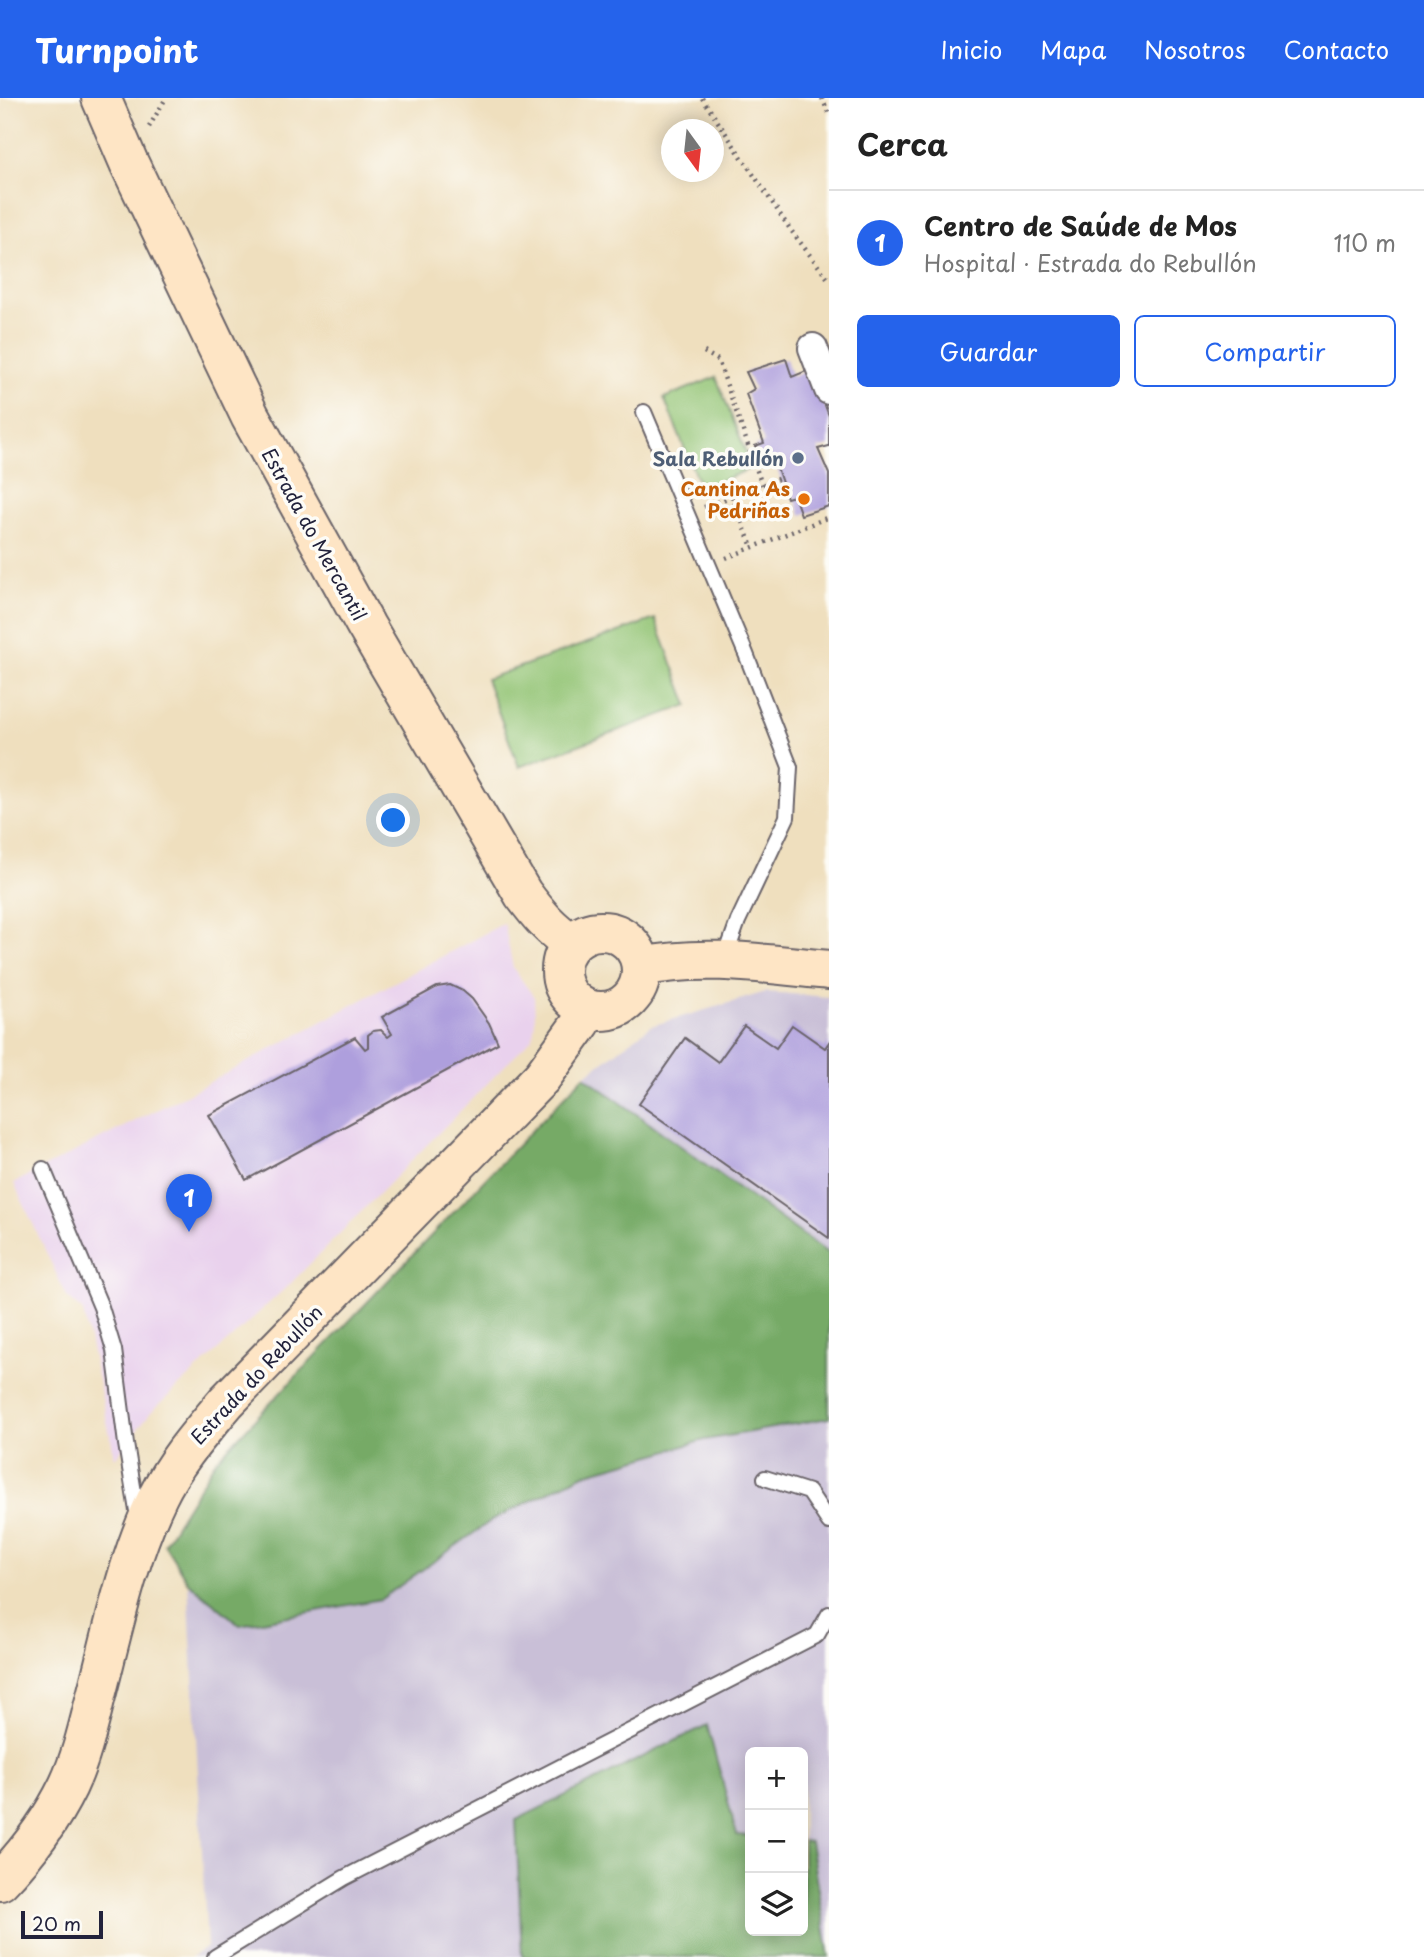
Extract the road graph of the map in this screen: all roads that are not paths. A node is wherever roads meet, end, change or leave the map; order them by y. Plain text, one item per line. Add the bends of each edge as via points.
1 (101, 98) edge
2 (813, 348) dead end
3 (829, 390) edge
4 (644, 412) dead end
5 (572, 943) junction
6 (724, 960) junction
7 (641, 967) junction
8 (829, 970) edge
9 (587, 1009) junction
10 (43, 1169) dead end
11 (765, 1478) dead end
12 (829, 1522) edge
13 (141, 1535) junction
14 (829, 1614) edge
15 (0, 1881) edge
16 (215, 1957) edge

1 - 5 street, Estrada do Mercantil via 250,416 366,626 523,894 545,922
2 - 3 street
4 - 6 lane via 790,768 787,817
5 - 7 street via 594,932 620,936 637,954
5 - 9 street via 561,967 562,980 575,1002
6 - 7 street
6 - 8 street
7 - 9 street via 630,999 610,1010
9 - 13 street, Estrada do Rebullón via 542,1077 226,1402 181,1455
10 - 13 lane via 101,1307 114,1350
11 - 12 lane via 808,1492
13 - 15 street, Estrada do Rebullón via 68,1786 43,1829
14 - 16 lane via 817,1635 344,1878

